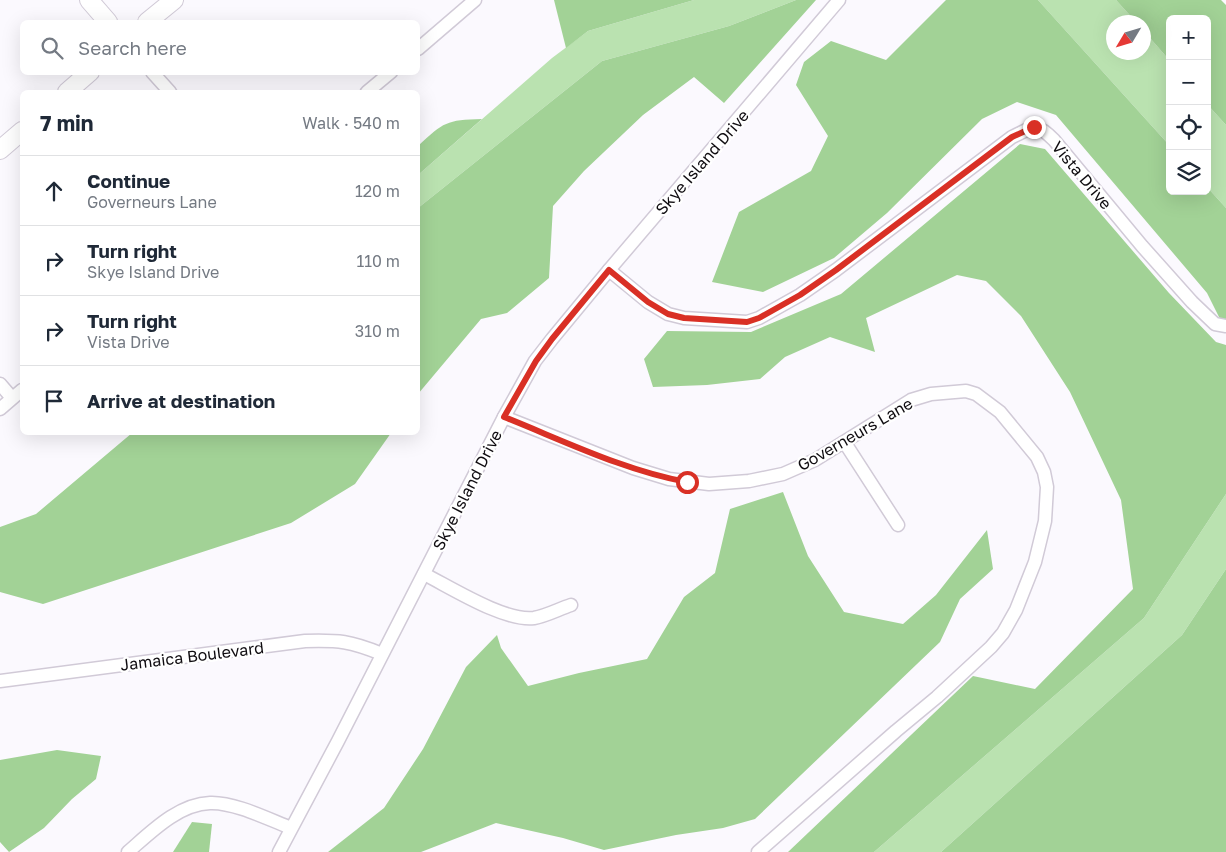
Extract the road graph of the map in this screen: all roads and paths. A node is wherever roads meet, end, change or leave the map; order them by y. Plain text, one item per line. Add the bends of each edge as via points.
1 (89, 0) edge
2 (174, 0) edge
3 (475, 0) edge
4 (839, 0) edge
5 (106, 20) edge
6 (150, 20) edge
7 (420, 47) edge
8 (87, 75) edge
9 (155, 75) edge
10 (387, 75) edge
11 (69, 90) edge
12 (168, 90) edge
13 (369, 90) edge
14 (20, 133) edge
15 (0, 150) edge
16 (609, 270) junction
17 (1226, 326) edge
18 (0, 384) edge
19 (20, 392) edge
20 (12, 398) junction
21 (0, 409) edge
22 (504, 417) junction
23 (845, 443) junction
24 (898, 525) dead end
25 (424, 574) junction
26 (571, 605) dead end
27 (382, 654) junction
28 (0, 681) edge
29 (291, 828) junction
30 (128, 852) edge
31 (279, 852) edge
32 (758, 852) edge

1 - 5 street
2 - 6 street
3 - 7 street
4 - 16 street, Skye Island Drive
8 - 11 street
9 - 12 street
10 - 13 street
14 - 15 street
16 - 17 street, Vista Drive via 668,314 747,322 759,318 836,270 1012,137 1034,127 1043,128 1054,140 1192,302 1215,324
16 - 22 street, Skye Island Drive via 536,361
18 - 20 street
19 - 20 street
20 - 21 street
22 - 23 street, Governeurs Lane via 633,468 694,483 749,481 783,474
22 - 25 street, Skye Island Drive
23 - 24 street
23 - 32 street, Governeurs Lane via 912,400 931,394 966,391 976,394 1000,412 1037,457 1047,487 1045,521 1036,562 1016,610 991,647
25 - 26 street via 498,611 517,617 534,618
25 - 27 street, Skye Island Drive
27 - 28 street, Jamaica Boulevard via 354,643 304,641
27 - 29 street, Skye Island Drive
29 - 30 street via 235,807 211,803 196,805 174,815
29 - 31 street, Skye Island Drive

